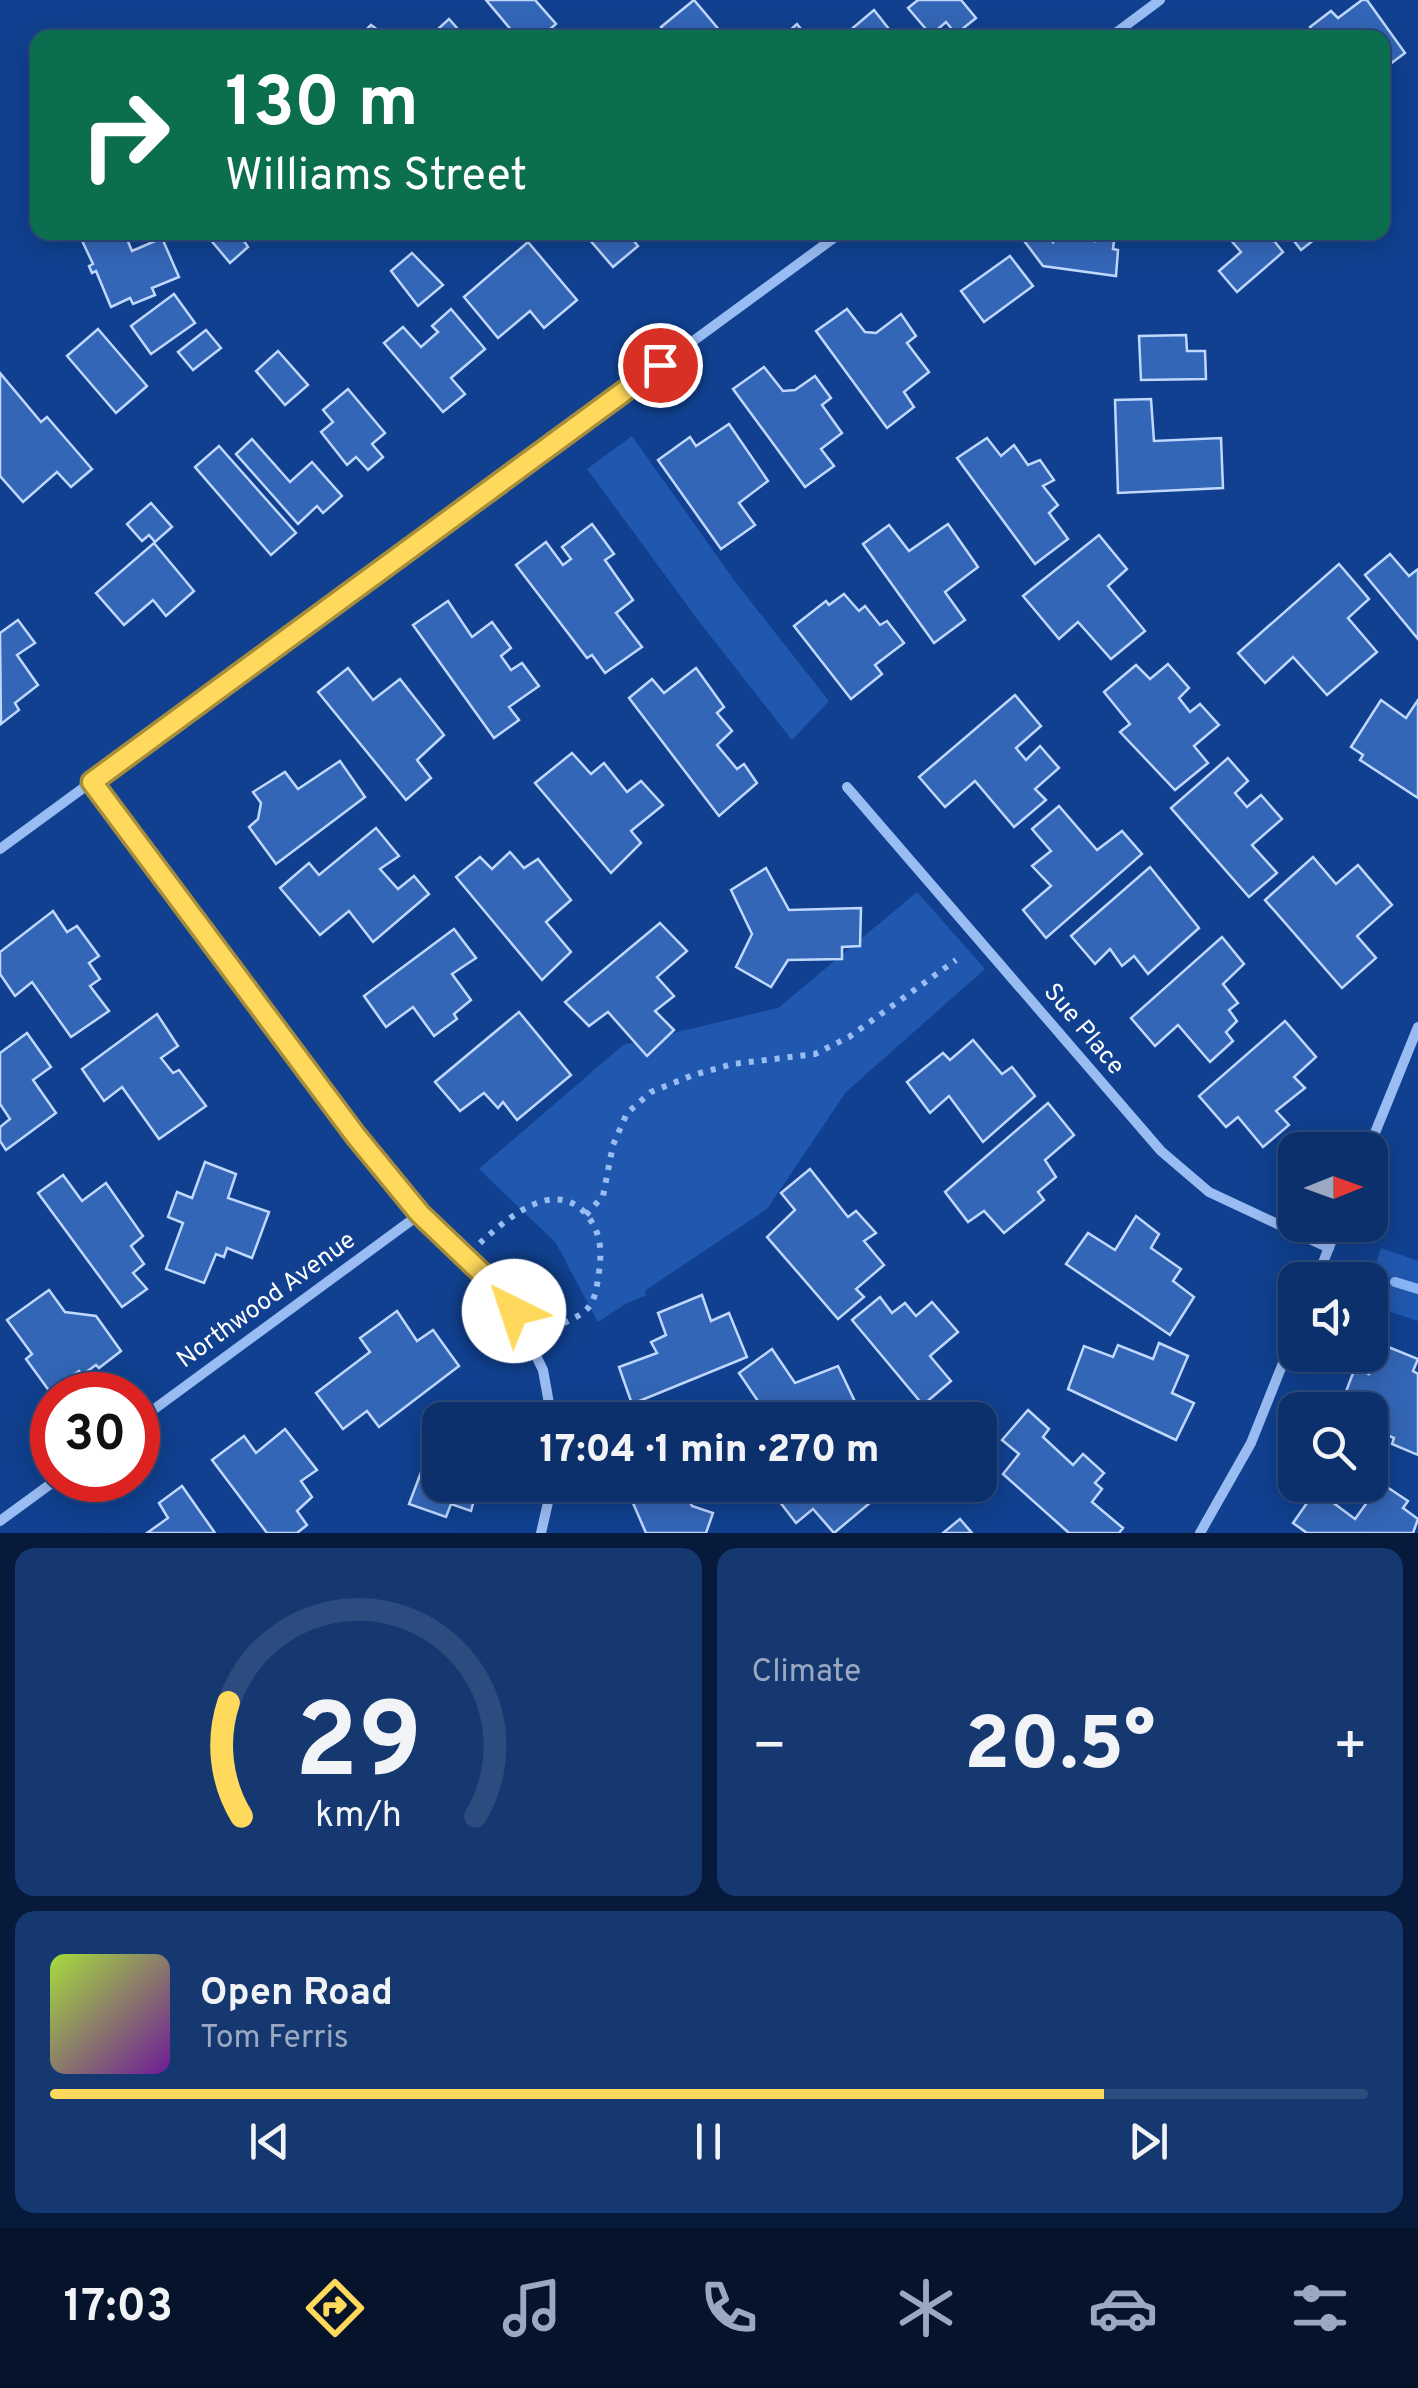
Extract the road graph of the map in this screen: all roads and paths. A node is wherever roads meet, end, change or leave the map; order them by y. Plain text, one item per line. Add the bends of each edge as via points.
1 (1160, 0) edge
2 (1120, 30) edge
3 (831, 240) edge
4 (92, 782) junction
5 (847, 787) dead end
6 (0, 850) edge
7 (956, 960) dead end
8 (1418, 1027) edge
9 (1375, 1132) edge
10 (420, 1214) junction
11 (586, 1215) junction
12 (1331, 1242) edge
13 (1329, 1248) junction
14 (464, 1257) junction
15 (1323, 1262) edge
16 (530, 1339) junction
17 (1279, 1372) edge
18 (549, 1402) edge
19 (160, 1405) edge
20 (30, 1499) edge
21 (548, 1502) edge
22 (0, 1521) edge
23 (541, 1533) edge
24 (1200, 1533) edge

1 - 2 street
3 - 4 street
4 - 6 street
4 - 10 street
5 - 13 street, Sue Place via 1162,1152 1209,1192
7 - 11 path via 815,1054 733,1064 652,1092 627,1114 603,1196
8 - 9 street
10 - 14 street
10 - 19 street, Northwood Avenue
11 - 14 path via 565,1200 533,1204
11 - 16 path via 599,1238 596,1293 587,1308
12 - 13 street
13 - 15 street
14 - 16 street via 514,1311
16 - 18 street
17 - 24 street via 1251,1443
20 - 22 street
21 - 23 street

